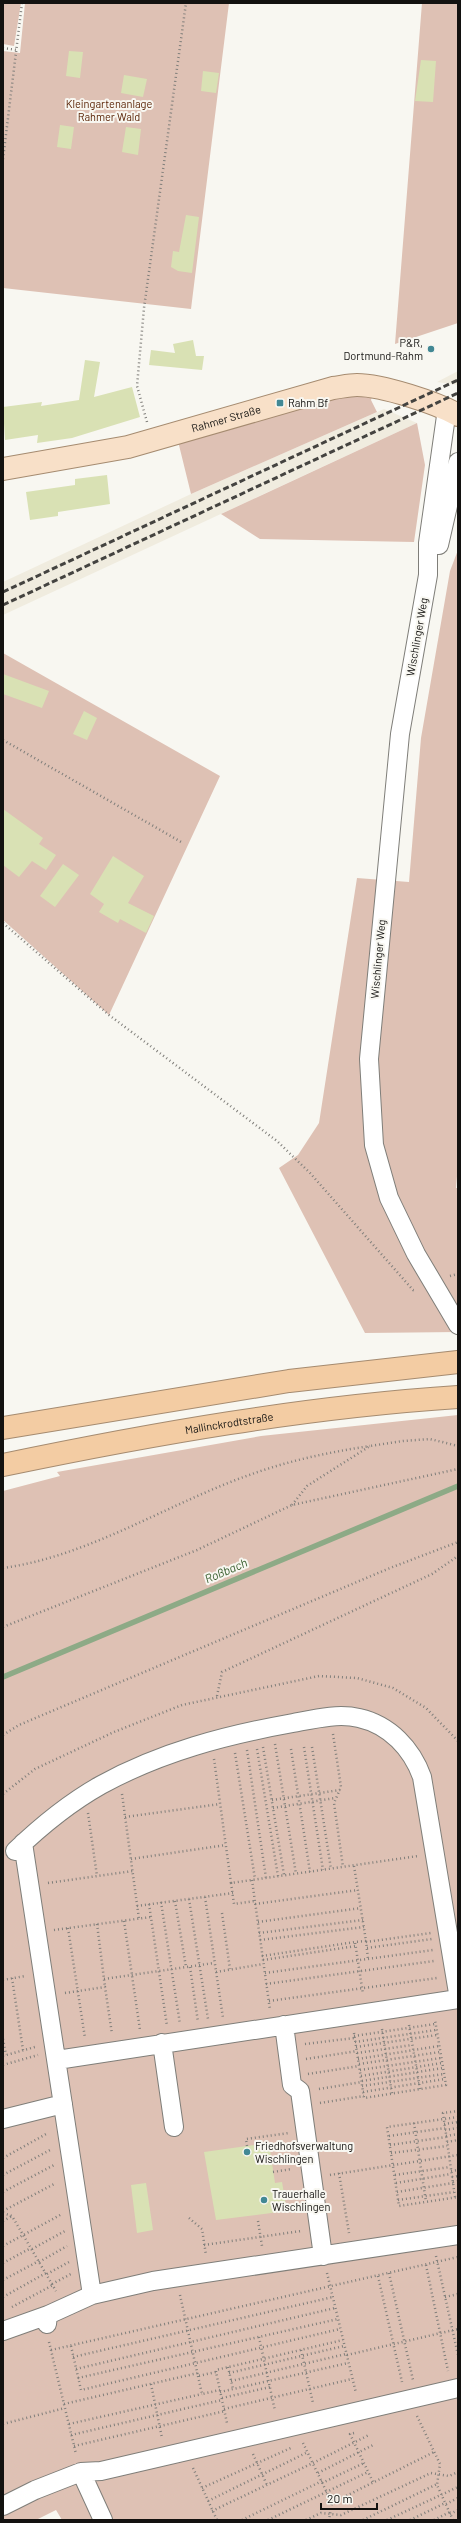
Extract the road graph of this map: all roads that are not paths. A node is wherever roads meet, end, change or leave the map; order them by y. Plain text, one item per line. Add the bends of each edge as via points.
1 (454, 411) edge
2 (458, 462) edge
3 (3, 469) edge
4 (428, 575) junction
5 (458, 1325) edge
6 (458, 1362) edge
7 (458, 1397) edge
8 (3, 1428) edge
9 (3, 1465) edge
10 (452, 1957) edge
11 (458, 1999) edge
12 (278, 2026) junction
13 (192, 2039) junction
14 (55, 2050) junction
15 (63, 2104) junction
16 (3, 2119) edge
17 (174, 2127) dead end
18 (458, 2235) edge
19 (323, 2256) junction
20 (92, 2295) junction
21 (3, 2331) edge
22 (458, 2388) edge
23 (81, 2472) junction
24 (3, 2506) edge
25 (103, 2520) edge

1 - 3 main road, Rahmer Straße via 375,387 347,386 325,390 128,447
1 - 4 street, Wischlinger Weg via 428,543
2 - 4 street, Wischlinger Weg via 439,546
4 - 5 street, Wischlinger Weg via 400,734 369,1058 371,1119 380,1173 399,1223
6 - 8 highway via 289,1381
7 - 9 highway, Mallinckrodtstraße via 301,1414 196,1429
10 - 14 street via 422,1778 413,1756 382,1726 359,1718 331,1717 253,1731 152,1760 79,1800 48,1821 19,1847 30,1885
11 - 12 street
12 - 13 street
12 - 19 street via 305,2130
13 - 14 street via 87,2055
13 - 17 street
14 - 15 street
15 - 16 street
15 - 20 street
18 - 19 street
19 - 20 street via 177,2278
20 - 21 street via 65,2307 48,2320
22 - 23 street via 101,2471
23 - 24 street
23 - 25 street

